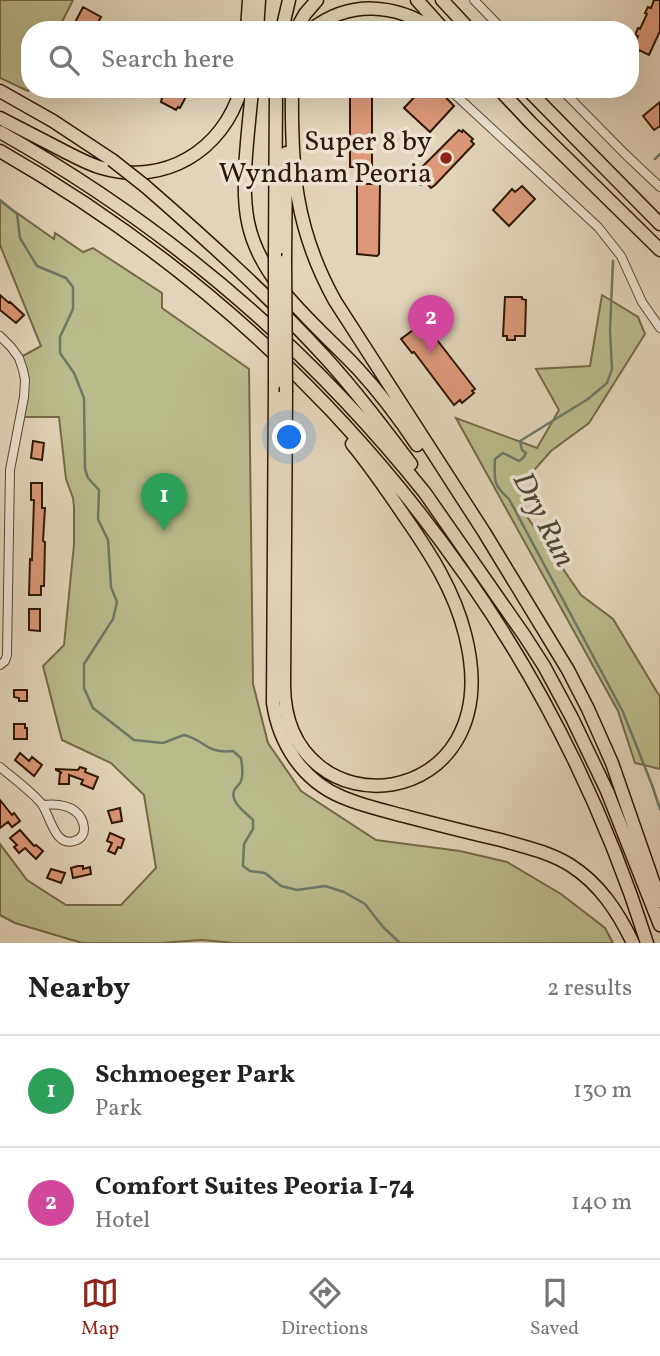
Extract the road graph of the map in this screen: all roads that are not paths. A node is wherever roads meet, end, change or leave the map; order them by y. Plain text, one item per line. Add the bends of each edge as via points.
1 (249, 0) edge
2 (259, 0) edge
3 (289, 0) edge
4 (317, 0) edge
5 (417, 0) edge
6 (442, 0) edge
7 (474, 0) edge
8 (248, 21) edge
9 (258, 21) edge
10 (284, 21) edge
11 (302, 21) edge
12 (321, 21) edge
13 (422, 21) edge
14 (436, 21) edge
15 (462, 21) edge
16 (494, 21) edge
17 (0, 91) edge
18 (238, 98) edge
19 (251, 98) edge
20 (269, 98) edge
21 (276, 98) edge
22 (289, 98) edge
23 (290, 98) edge
24 (459, 98) edge
25 (508, 98) edge
26 (536, 98) edge
27 (570, 98) edge
28 (0, 118) edge
29 (0, 132) edge
30 (0, 151) edge
31 (0, 159) edge
32 (660, 187) edge
33 (69, 192) junction
34 (660, 224) edge
35 (660, 250) edge
36 (278, 253) junction
37 (660, 328) edge
38 (0, 336) edge
39 (335, 413) junction
40 (425, 493) junction
41 (543, 626) junction
42 (0, 665) edge
43 (0, 767) edge
44 (43, 805) junction
45 (660, 901) edge
46 (660, 925) edge
47 (633, 943) edge
48 (647, 943) edge

1 - 8 highway
2 - 9 highway
3 - 10 highway
4 - 11 highway
5 - 14 highway
6 - 15 highway
7 - 16 street
12 - 13 highway via 351,6 367,5 401,10
17 - 40 highway, bridge via 112,160 253,284 376,418 413,466
18 - 28 highway via 227,122 202,149 181,162 144,173 95,166
19 - 41 highway via 246,210 264,265 393,411
20 - 36 highway
21 - 36 highway
22 - 36 highway
23 - 41 highway via 298,203 317,267
24 - 37 street via 598,227 621,256
25 - 35 highway
26 - 34 highway
27 - 32 street
29 - 40 highway via 107,198 233,293 335,390
30 - 33 highway
31 - 33 highway
33 - 39 highway via 222,306
36 - 39 highway, bridge via 286,392 286,713 300,745 329,772 361,784 396,784 433,767 457,741 471,702 470,653 441,571 346,437
36 - 47 highway, bridge via 273,703 291,754 311,777 340,797 561,860 607,899
38 - 42 street via 22,364 25,387 10,463 7,655
39 - 48 highway via 446,546 546,703 587,787
40 - 46 highway via 524,635 567,707 607,790
41 - 45 highway via 612,762
43 - 44 street
44 - 44 street via 74,810 83,821 81,838 66,841 59,836

